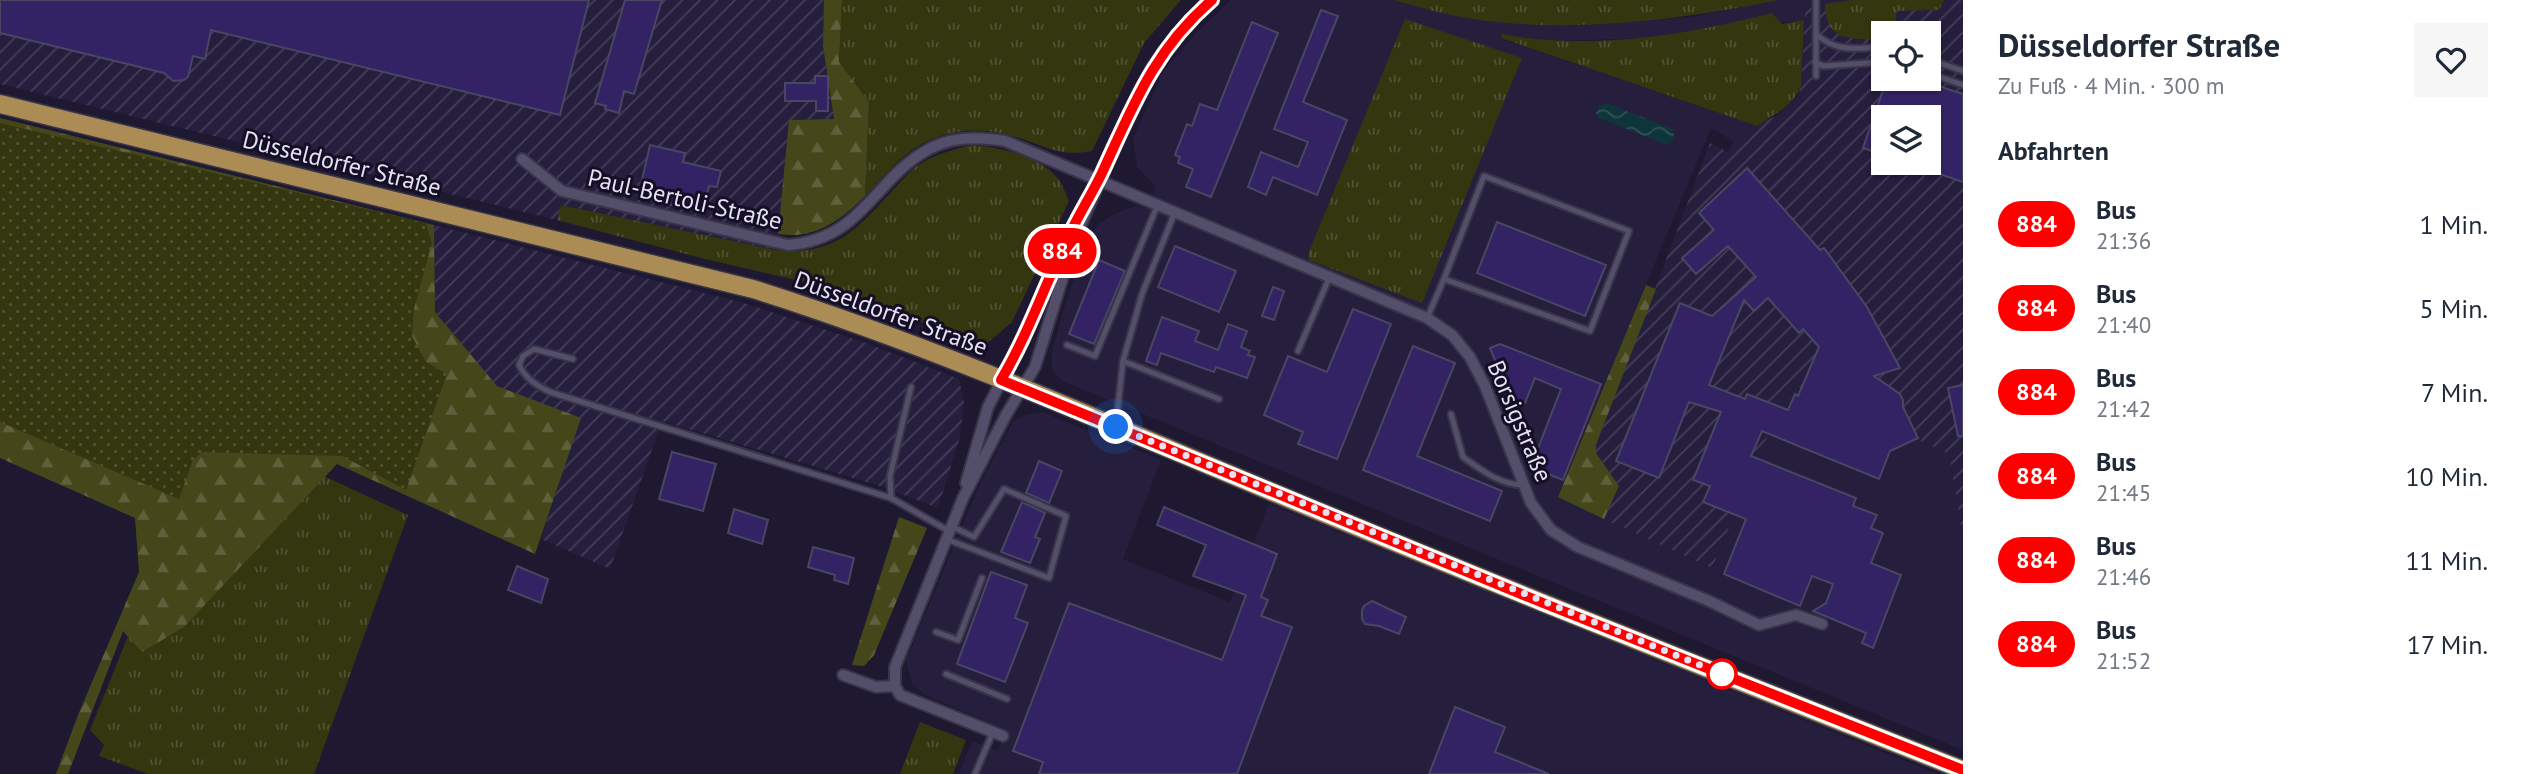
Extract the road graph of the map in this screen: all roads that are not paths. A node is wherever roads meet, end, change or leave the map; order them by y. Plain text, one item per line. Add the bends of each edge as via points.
1 (1212, 0) edge
2 (1816, 0) edge
3 (1816, 34) junction
4 (1871, 47) edge
5 (1815, 62) junction
6 (1871, 63) edge
7 (1941, 64) edge
8 (1963, 71) edge
9 (1816, 76) dead end
10 (1941, 77) edge
11 (1963, 85) edge
12 (0, 104) edge
13 (522, 159) dead end
14 (1099, 179) junction
15 (1158, 204) junction
16 (1175, 211) junction
17 (1330, 276) junction
18 (1444, 279) junction
19 (1427, 318) junction
20 (1067, 345) dead end
21 (1298, 351) dead end
22 (573, 359) dead end
23 (1123, 361) junction
24 (1001, 380) junction
25 (911, 387) dead end
26 (1023, 389) junction
27 (1219, 399) dead end
28 (1451, 414) dead end
29 (1116, 427) junction
30 (1525, 485) junction
31 (891, 498) junction
32 (963, 498) junction
33 (949, 532) junction
34 (982, 578) dead end
35 (1822, 624) dead end
36 (936, 632) dead end
37 (946, 674) dead end
38 (843, 675) dead end
39 (895, 686) junction
40 (1007, 699) dead end
41 (998, 734) joint
42 (1963, 770) edge
43 (975, 774) edge

1 - 14 street via 1153,66
2 - 3 lane
3 - 4 lane via 1837,48
3 - 5 lane
5 - 6 lane via 1823,66
5 - 9 lane
7 - 8 lane
10 - 11 lane
12 - 24 main road, Düsseldorfer Straße via 753,289 827,312
13 - 14 street, Paul-Bertoli-Straße via 562,191 788,245 805,244 846,225 915,157 951,141 1005,141
14 - 15 street, Borsigstraße
14 - 24 street
14 - 26 street via 1071,249 1035,367
15 - 16 street, Borsigstraße
15 - 20 lane via 1095,356
16 - 17 street, Borsigstraße
16 - 23 lane via 1142,294
17 - 19 street, Borsigstraße
17 - 21 lane
18 - 18 lane via 1484,176 1629,231 1590,331
18 - 19 lane
19 - 30 street, Borsigstraße via 1452,335 1470,357
22 - 31 lane via 534,349 519,365 533,383 550,392
23 - 27 lane
23 - 29 lane
24 - 26 main road, Düsseldorfer Straße
24 - 32 street via 988,407
25 - 31 lane via 890,476
26 - 29 main road, Düsseldorfer Straße
26 - 32 street
28 - 30 lane via 1463,457 1511,485
29 - 42 main road, Düsseldorfer Straße
30 - 35 street, Borsigstraße via 1531,503 1551,530 1578,547 1759,625 1796,615
31 - 33 lane
32 - 33 street
33 - 33 lane via 1049,578 1066,516 1004,489 975,537
33 - 39 street via 895,667
34 - 36 lane via 958,640
37 - 40 lane
38 - 39 street via 876,687
39 - 41 street via 900,695
41 - 43 lane

